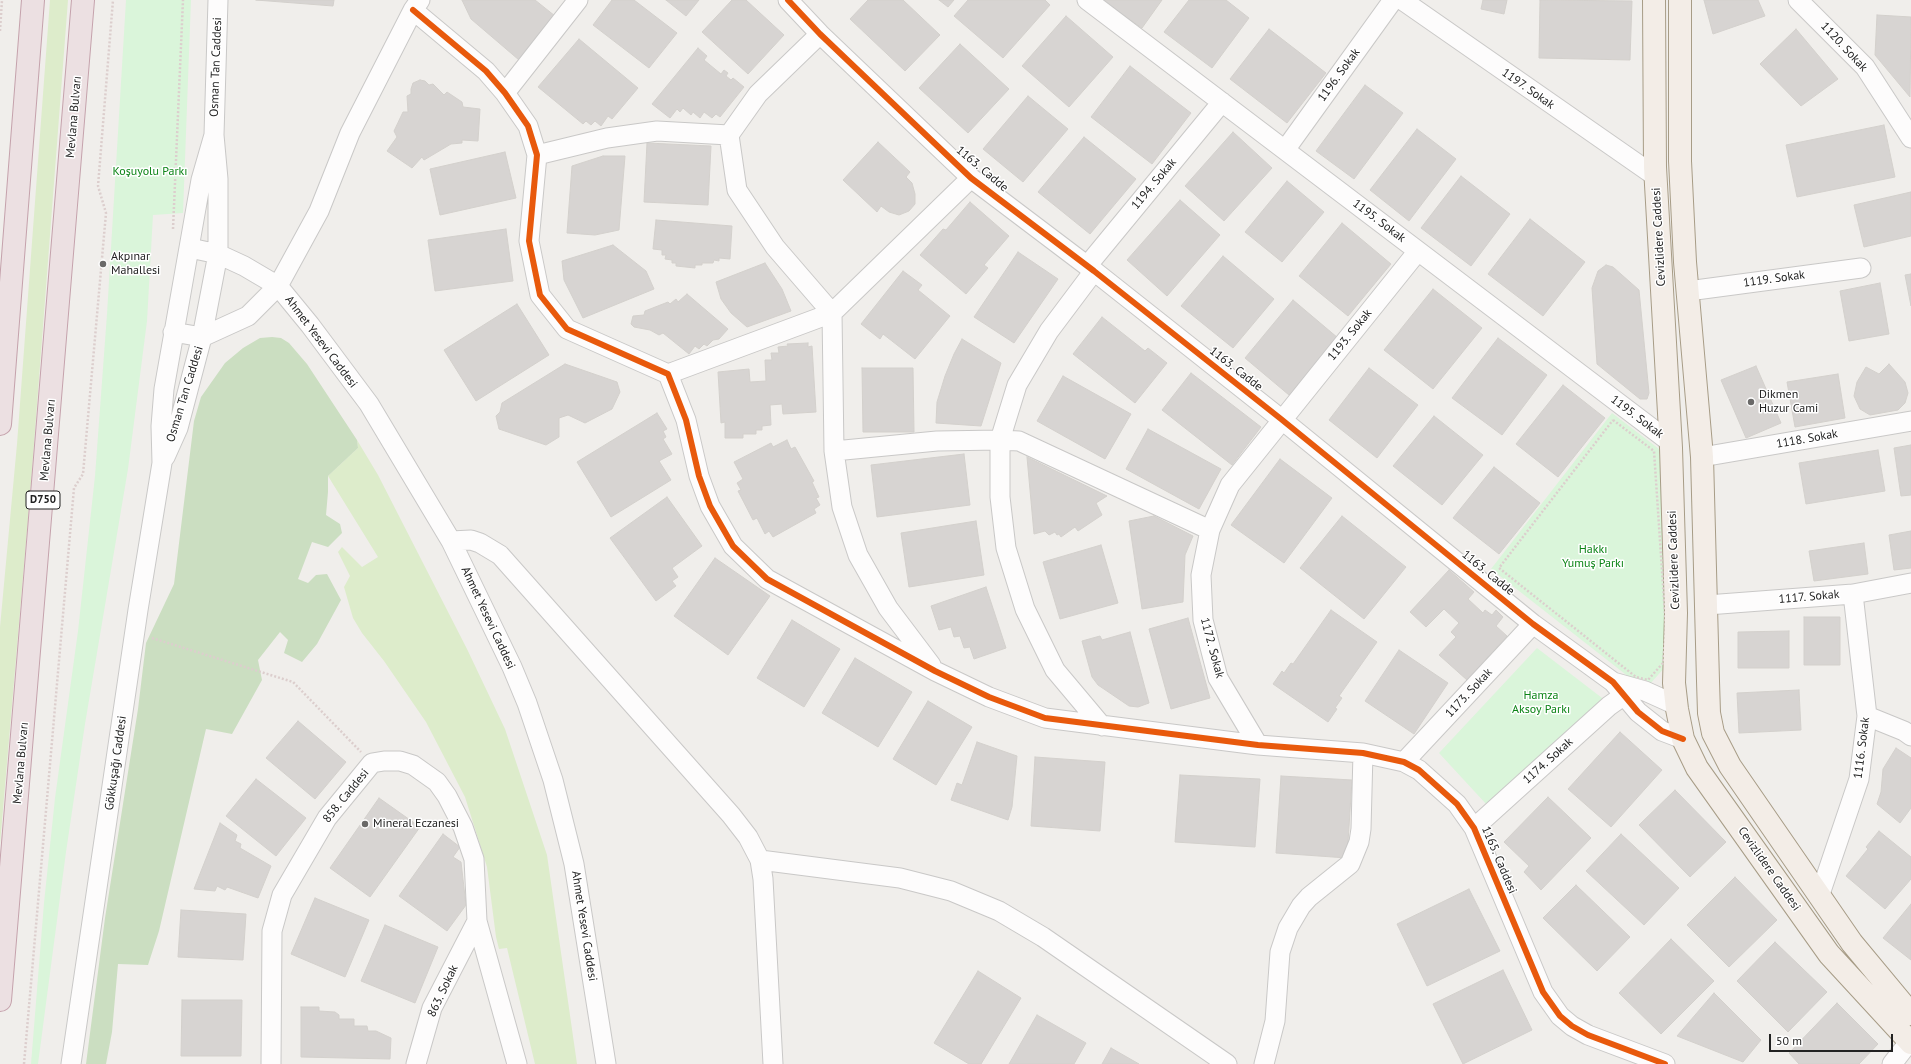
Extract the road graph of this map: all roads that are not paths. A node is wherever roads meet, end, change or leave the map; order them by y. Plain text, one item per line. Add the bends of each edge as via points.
1 (34, 0) edge
2 (83, 0) edge
3 (218, 0) edge
4 (578, 0) edge
5 (788, 0) edge
6 (1087, 0) edge
7 (1393, 0) edge
8 (1402, 0) edge
9 (1654, 0) edge
10 (1680, 0) edge
11 (1798, 0) edge
12 (417, 5) edge
13 (820, 34) junction
14 (505, 93) junction
15 (1222, 102) junction
16 (214, 135) junction
17 (729, 135) junction
18 (1911, 138) edge
19 (1285, 150) junction
20 (537, 155) junction
21 (1655, 176) junction
22 (971, 178) junction
23 (1681, 193) junction
24 (190, 248) junction
25 (1418, 251) junction
26 (218, 254) junction
27 (1090, 268) junction
28 (1861, 268) dead end
29 (278, 286) junction
30 (1688, 291) junction
31 (832, 313) junction
32 (173, 332) junction
33 (202, 337) junction
34 (668, 374) junction
35 (1281, 419) junction
36 (1911, 421) edge
37 (0, 424) edge
38 (1000, 440) junction
39 (1670, 442) junction
40 (834, 450) junction
41 (1702, 457) junction
42 (162, 463) junction
43 (1210, 530) junction
44 (452, 541) junction
45 (1911, 583) edge
46 (1853, 594) junction
47 (1707, 605) junction
48 (1533, 624) junction
49 (935, 671) junction
50 (1618, 689) junction
51 (1676, 705) junction
52 (1709, 713) junction
53 (1867, 716) junction
54 (1102, 726) junction
55 (1911, 736) edge
56 (1682, 739) junction
57 (1258, 745) junction
58 (1719, 745) junction
59 (1363, 752) junction
60 (1404, 762) junction
61 (1474, 828) junction
62 (760, 860) junction
63 (1819, 897) junction
64 (477, 921) junction
65 (0, 1000) edge
66 (1910, 1013) edge
67 (1910, 1042) edge
68 (71, 1064) edge
69 (271, 1064) edge
70 (416, 1064) edge
71 (516, 1064) edge
72 (606, 1064) edge
73 (773, 1064) edge
74 (1227, 1064) edge
75 (1264, 1064) edge
76 (1665, 1064) edge
77 (1892, 1064) edge

1 - 37 highway
2 - 65 highway, Mevlana Bulvarı / D750
3 - 16 street, Osman Tan Caddesi
4 - 14 street
5 - 13 street, 1163. Cadde
6 - 15 street, 1195. Sokak
7 - 19 street, 1196. Sokak
8 - 21 street, 1197. Sokak
9 - 21 main road, Cevizlidere Caddesi
10 - 23 main road, Cevizlidere Caddesi
11 - 18 street, 1120. Sokak via 1865,67
12 - 14 street via 486,71
12 - 29 street via 350,133 318,211
13 - 17 street via 758,94
13 - 22 street, 1163. Cadde
14 - 20 street via 528,126
15 - 19 street, 1195. Sokak
15 - 27 street, 1194. Sokak
16 - 24 street, Osman Tan Caddesi via 202,180
16 - 26 street, Osman Tan Caddesi via 218,179
17 - 20 street via 657,131 607,138
17 - 31 street via 737,190 775,247
19 - 25 street, 1195. Sokak
20 - 34 street via 529,241 540,295 567,329
21 - 23 main road
21 - 39 main road, Cevizlidere Caddesi
22 - 27 street, 1163. Cadde
22 - 31 street
23 - 30 main road, Cevizlidere Caddesi
24 - 26 street, Ahmet Yesevi Caddesi
24 - 32 street, Osman Tan Caddesi
25 - 35 street, 1193. Sokak
25 - 39 street, 1195. Sokak
26 - 29 street, Ahmet Yesevi Caddesi
26 - 33 street, Osman Tan Caddesi
27 - 35 street, 1163. Cadde
27 - 38 street, 1194. Sokak via 1017,385
28 - 30 street, 1119. Sokak
29 - 33 street via 248,316
29 - 44 street, Ahmet Yesevi Caddesi via 369,404
30 - 41 main road, Cevizlidere Caddesi
31 - 34 street
31 - 40 street
32 - 33 street
32 - 42 street, Osman Tan Caddesi via 164,389
33 - 42 street, Osman Tan Caddesi via 178,428
34 - 49 street, 1165. Caddesi via 686,420 699,476 708,500 733,546 767,579
35 - 43 street, 1172. Sokak via 1230,485
35 - 48 street, 1163. Cadde
36 - 41 street, 1118. Sokak
38 - 40 street
38 - 43 street via 1020,442
38 - 54 street, 1194. Sokak via 1000,497 1006,548 1025,608 1055,670
39 - 51 main road, Cevizlidere Caddesi via 1676,613
40 - 49 street via 842,507 858,555 888,608
41 - 47 main road, Cevizlidere Caddesi
42 - 68 street, Gökkuşağı Caddesi
43 - 57 street, 1172. Sokak via 1201,575 1204,620 1218,678
44 - 62 street via 470,540 500,555 731,815 748,837
44 - 72 street, Ahmet Yesevi Caddesi via 512,667 553,780 574,864
45 - 46 street, 1117. Sokak
46 - 47 street, 1117. Sokak
46 - 53 street, 1116. Sokak
47 - 52 main road, Cevizlidere Caddesi
48 - 50 street, 1163. Cadde
48 - 60 street, 1173. Sokak
49 - 54 street, 1165. Caddesi via 989,697 1045,718
50 - 51 street, 1163. Cadde via 1646,691
50 - 56 street, 1163. Cadde via 1638,712 1662,731
50 - 61 street, 1174. Sokak via 1609,706
51 - 52 main road
51 - 56 main road, Cevizlidere Caddesi
52 - 58 main road, Cevizlidere Caddesi
53 - 55 street
53 - 63 street, 1116. Sokak via 1859,779
54 - 57 street, 1165. Caddesi
56 - 58 main road
56 - 67 main road, Cevizlidere Caddesi via 1697,768 1830,954
57 - 59 street, 1165. Caddesi
58 - 63 main road, Cevizlidere Caddesi via 1730,766
59 - 60 street, 1165. Caddesi
59 - 75 street via 1359,842 1350,864 1309,897 1288,928 1280,952 1275,1022
60 - 61 street, 1165. Caddesi via 1419,770 1446,793
61 - 76 street, 1165. Caddesi via 1551,1005 1572,1026 1588,1035
62 - 73 street
62 - 74 street via 900,878 938,888 999,911 1043,937
63 - 66 main road, Cevizlidere Caddesi via 1852,943
64 - 69 street, 858. Caddesi via 474,859 463,827 448,796 437,782 413,765 400,761 372,764 327,818 282,895 272,931
64 - 70 street, 863. Sokak via 432,1008
64 - 71 street, 858. Caddesi
67 - 77 street

